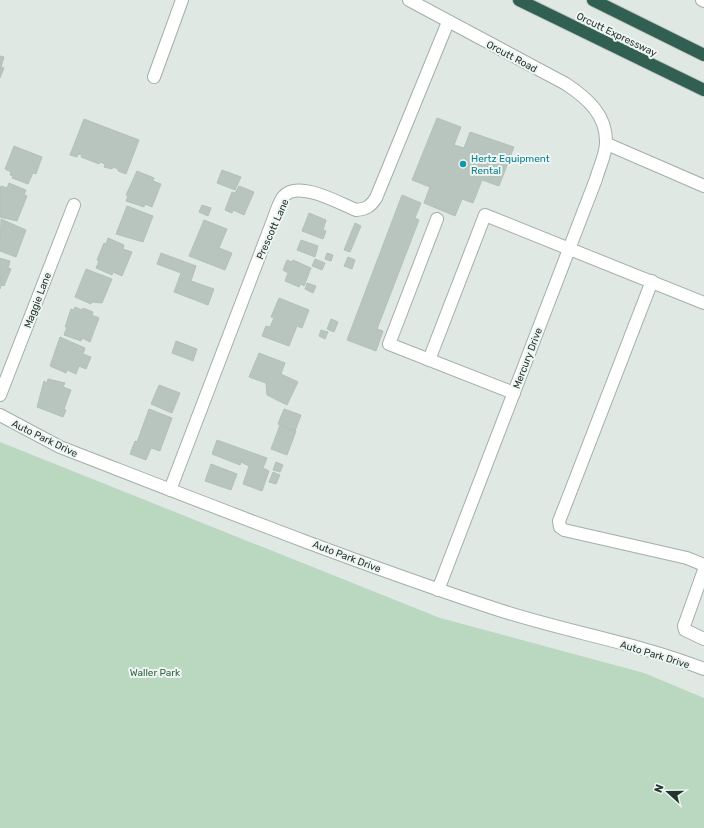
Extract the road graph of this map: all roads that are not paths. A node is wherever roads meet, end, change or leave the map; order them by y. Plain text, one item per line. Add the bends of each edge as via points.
1 (182, 0) edge
2 (409, 0) edge
3 (519, 0) edge
4 (593, 0) edge
5 (448, 22) junction
6 (704, 55) edge
7 (154, 77) dead end
8 (704, 90) edge
9 (604, 124) joint
10 (606, 144) junction
11 (704, 186) edge
12 (74, 205) dead end
13 (437, 219) dead end
14 (570, 248) junction
15 (652, 281) junction
16 (704, 303) edge
17 (429, 360) junction
18 (514, 393) junction
19 (0, 395) edge
20 (0, 415) edge
21 (170, 490) junction
22 (704, 565) edge
23 (704, 570) edge
24 (438, 590) junction
25 (704, 639) edge
26 (704, 669) edge

1 - 7 street
2 - 5 street, Orcutt Road
3 - 8 highway, Orcutt Expressway
4 - 6 highway, Orcutt Expressway
5 - 9 street, Orcutt Road via 571,87 592,104
5 - 21 street, Prescott Lane via 371,205 356,210 304,189 292,190 284,197
9 - 10 street, Mercury Drive
10 - 11 street
10 - 14 street, Mercury Drive
12 - 19 street, Maggie Lane
13 - 17 street via 390,344
14 - 15 street
14 - 17 street via 485,215
14 - 18 street, Mercury Drive
15 - 16 street
15 - 22 street via 562,511 560,527 687,558
17 - 18 street
18 - 24 street, Mercury Drive
20 - 21 street, Auto Park Drive via 60,447
21 - 24 street, Auto Park Drive
23 - 25 street via 684,626 685,630
24 - 26 street, Auto Park Drive via 518,616 603,638

